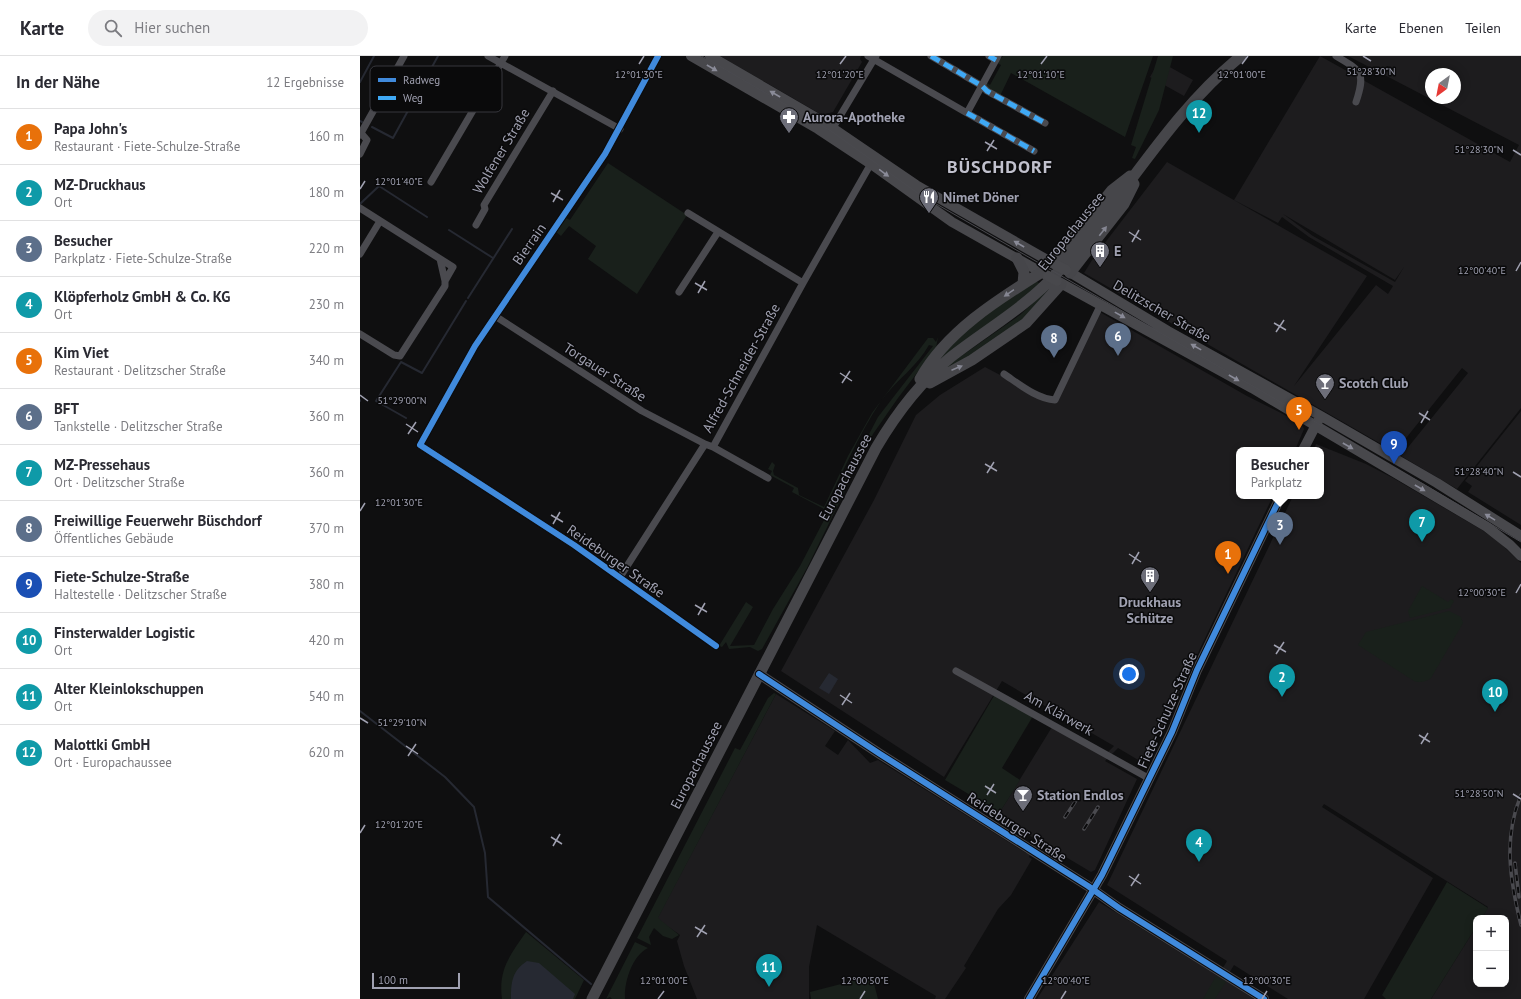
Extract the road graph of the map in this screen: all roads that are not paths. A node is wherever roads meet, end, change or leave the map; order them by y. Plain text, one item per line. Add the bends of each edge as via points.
1 (404, 56) edge
2 (488, 56) edge
3 (505, 56) edge
4 (658, 56) edge
5 (691, 56) edge
6 (710, 56) edge
7 (931, 56) edge
8 (989, 56) edge
9 (1241, 56) edge
10 (1336, 56) edge
11 (873, 57) edge
12 (997, 58) edge
13 (501, 63) junction
14 (398, 66) edge
15 (499, 66) edge
16 (982, 86) junction
17 (553, 91) junction
18 (1356, 102) dead end
19 (373, 112) edge
20 (472, 112) edge
21 (967, 113) junction
22 (1046, 123) dead end
23 (620, 129) junction
24 (830, 132) junction
25 (361, 134) edge
26 (1034, 151) dead end
27 (361, 152) edge
28 (873, 160) junction
29 (1140, 169) junction
30 (431, 182) dead end
31 (360, 208) edge
32 (688, 213) dead end
33 (380, 221) junction
34 (476, 225) dead end
35 (718, 232) junction
36 (360, 254) edge
37 (1017, 258) junction
38 (440, 259) junction
39 (1054, 264) junction
40 (1068, 272) junction
41 (1045, 274) junction
42 (445, 281) junction
43 (1059, 282) junction
44 (803, 283) junction
45 (1023, 284) junction
46 (679, 292) dead end
47 (1101, 304) junction
48 (495, 316) junction
49 (360, 334) edge
50 (1004, 374) dead end
51 (912, 396) junction
52 (1321, 416) junction
53 (1315, 426) junction
54 (705, 444) junction
55 (420, 445) joint
56 (713, 447) junction
57 (1304, 447) edge
58 (768, 478) dead end
59 (1280, 499) edge
60 (1521, 536) edge
61 (1521, 556) edge
62 (620, 577) junction
63 (716, 646) dead end
64 (956, 671) dead end
65 (759, 674) junction
66 (1150, 779) junction
67 (1093, 890) junction
68 (592, 999) edge
69 (1029, 999) edge
70 (1264, 999) edge

1 - 14 street
2 - 13 street
3 - 13 street
4 - 23 street, Bierrain
5 -> 24 main road, Delitzscher Straße
24 -> 6 main road, Delitzscher Straße
7 - 16 street
8 - 12 street
9 - 29 main road, Europachaussee via 1220,73 1197,98
10 - 18 street via 1356,67 1360,74 1362,81
11 - 21 street
11 - 24 street
12 - 16 street
13 - 15 street
13 - 17 street
16 - 21 street
16 - 22 street
17 - 23 street
17 - 34 street, Wolfener Straße via 484,204 485,209
19 - 25 street
20 - 30 street
21 - 26 street
23 - 48 street, Bierrain
24 - 28 main road, Delitzscher Straße
25 - 27 street via 367,140
28 -> 37 main road, Delitzscher Straße via 952,222
39 -> 28 main road, Delitzscher Straße
28 - 44 street, Alfred-Schneider-Straße
29 - 39 main road via 1112,190
40 -> 29 main road via 1124,204
29 - 51 main road, Europachaussee via 1047,284 1019,309 946,362
31 - 33 street
32 - 35 street
33 - 36 street
33 - 38 street
35 - 44 street
35 - 46 street
37 - 41 main road, Delitzscher Straße
37 - 45 main road via 1024,272
38 - 42 street
38 - 42 street via 453,267
39 - 40 main road, Delitzscher Straße, bridge
39 - 41 main road
40 - 43 main road
52 -> 40 main road, Delitzscher Straße
41 - 43 main road, Delitzscher Straße, bridge
41 - 45 main road
42 - 49 street via 445,286 400,356 394,356
43 - 47 main road, Delitzscher Straße
51 -> 43 main road via 1022,327 1040,310
44 - 56 street, Alfred-Schneider-Straße
45 -> 51 main road via 979,314 951,340 931,362
47 - 50 street, Delitzscher Straße via 1055,400 1038,395
47 -> 53 main road, Delitzscher Straße
48 - 54 street, Torgauer Straße via 642,411
48 - 55 street, Bierrain via 475,346
51 - 65 main road, Europachaussee via 894,418 876,448
52 - 53 main road
60 -> 52 main road, Delitzscher Straße via 1437,483
53 - 57 main road
53 -> 61 main road, Delitzscher Straße via 1487,527
54 - 56 street, Alfred-Schneider-Straße
54 - 62 street, Alfred-Schneider-Straße
55 - 62 street, Reideburger Straße
56 - 58 street
59 - 66 main road, Fiete-Schulze-Straße via 1197,670
62 - 63 street, Reideburger Straße
64 - 66 street, Am Klärwerk
65 - 67 main road, Reideburger Straße
65 - 68 main road, Europachaussee
66 - 67 main road, Fiete-Schulze-Straße
67 - 69 main road, Fiete-Schulze-Straße
67 - 70 main road, Reideburger Straße

